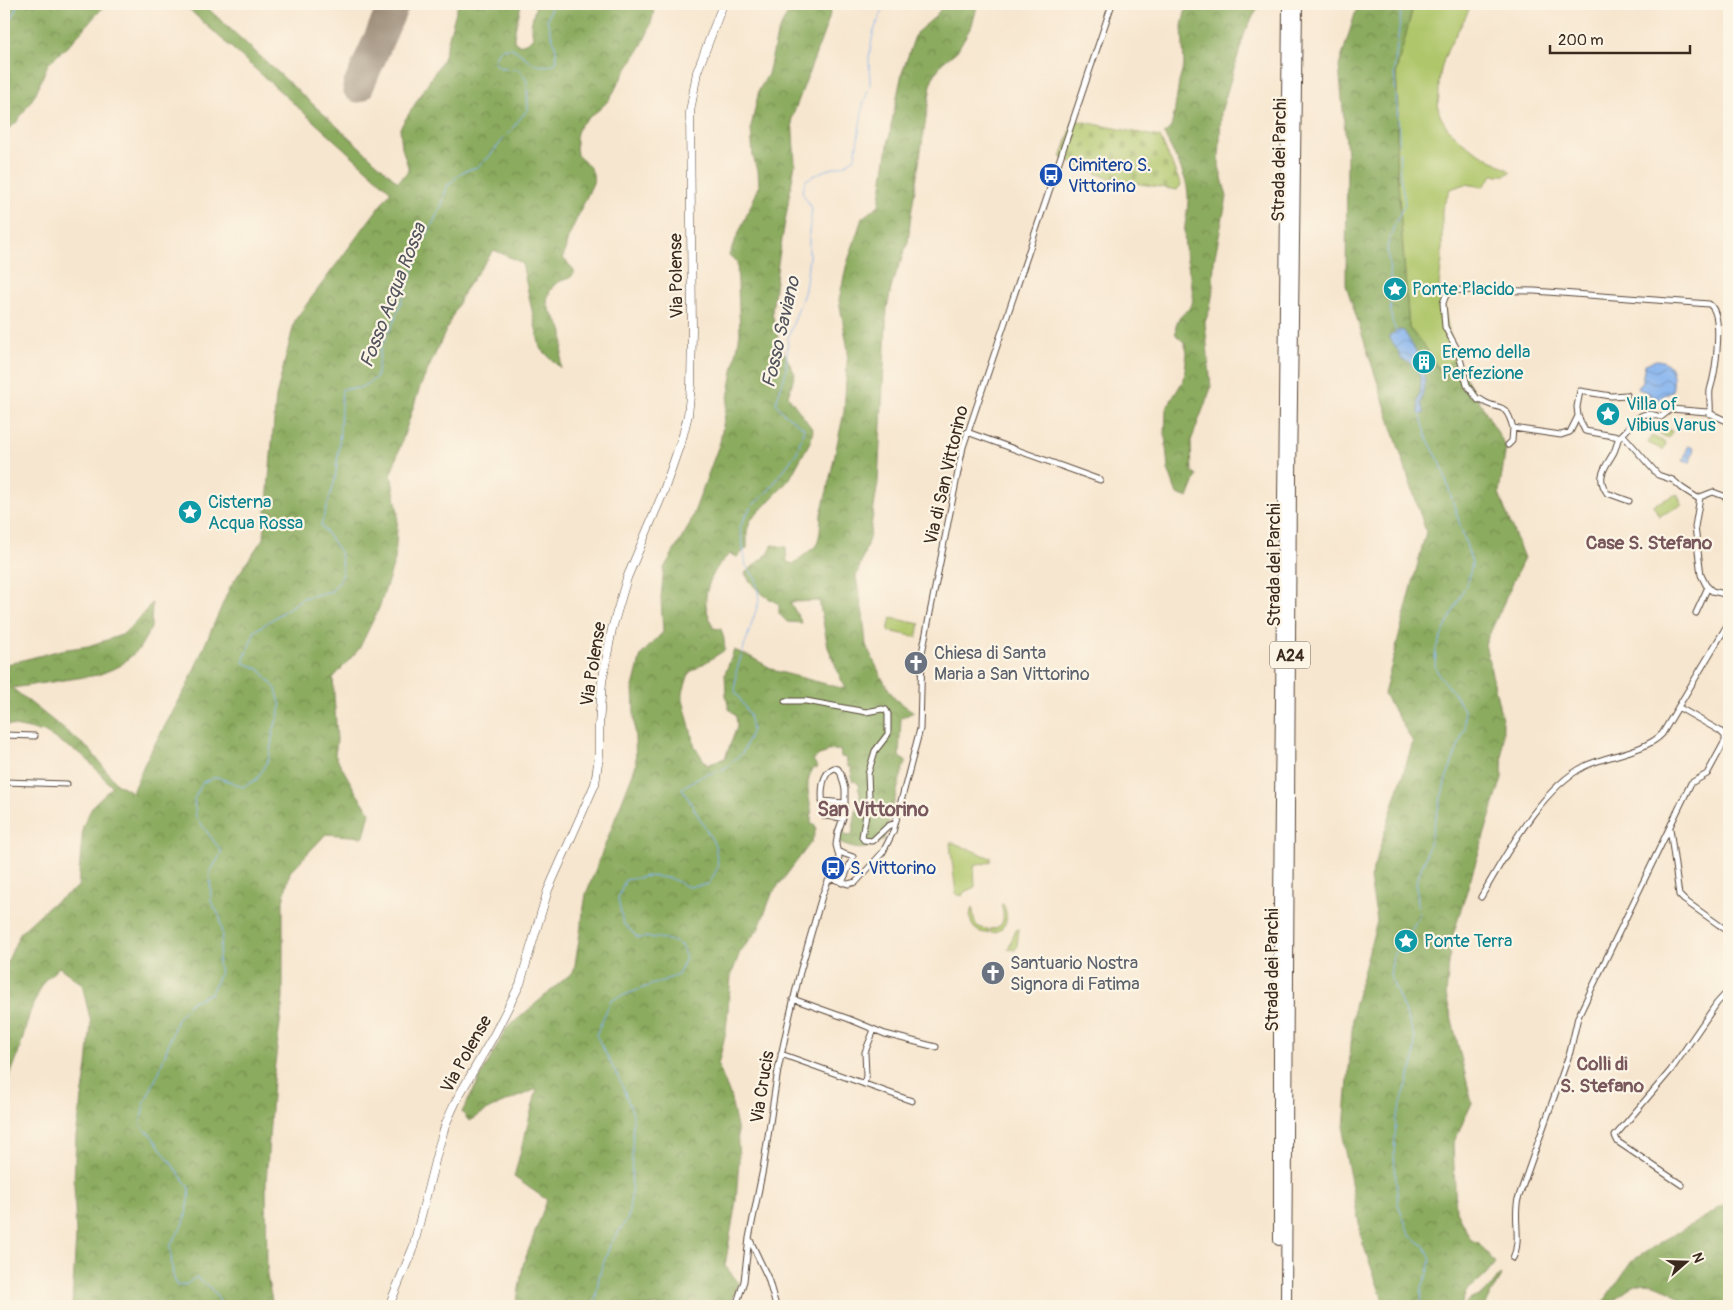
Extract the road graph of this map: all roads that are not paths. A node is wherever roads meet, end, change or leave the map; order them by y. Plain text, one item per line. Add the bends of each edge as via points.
1 (723, 4) edge
2 (1112, 4) edge
3 (1288, 4) edge
4 (1297, 4) edge
5 (1627, 395) dead end
6 (1710, 414) junction
7 (1578, 416) junction
8 (1729, 422) edge
9 (1513, 428) junction
10 (967, 432) junction
11 (1621, 436) junction
12 (1508, 445) dead end
13 (1100, 480) dead end
14 (1729, 498) edge
15 (1699, 499) junction
16 (1629, 501) dead end
17 (1708, 587) junction
18 (1729, 595) edge
19 (1696, 612) dead end
20 (1729, 622) edge
21 (785, 701) dead end
22 (1678, 708) junction
23 (4, 735) edge
24 (35, 736) dead end
25 (4, 782) edge
26 (67, 784) dead end
27 (822, 801) junction
28 (846, 803) junction
29 (843, 818) junction
30 (896, 823) junction
31 (1670, 828) junction
32 (839, 852) junction
33 (833, 879) junction
34 (842, 883) junction
35 (1481, 897) dead end
36 (1729, 932) edge
37 (1729, 990) edge
38 (793, 999) junction
39 (874, 1030) junction
40 (936, 1047) dead end
41 (781, 1054) junction
42 (864, 1084) junction
43 (912, 1101) dead end
44 (1682, 1185) dead end
45 (749, 1238) junction
46 (1513, 1258) dead end
47 (389, 1306) edge
48 (736, 1306) edge
49 (776, 1306) edge
50 (1279, 1306) edge
51 (1286, 1306) edge

1 - 47 street, Via Polense via 697,72 690,112 692,330 688,415 663,493 628,578 612,629 602,682 596,781 548,890 520,984 446,1122 413,1248
2 - 10 street, Via di San Vittorino
3 - 50 highway, Strada dei Parchi / A24 via 1278,903
4 - 51 highway, Strada dei Parchi / A24
5 - 7 street via 1580,392
6 - 8 street
6 - 9 street via 1717,325 1715,310 1709,304 1526,291 1450,291 1442,303 1444,325 1458,352 1466,383 1478,400 1506,410
6 - 11 street via 1673,409 1661,417 1644,414
7 - 9 street via 1570,432 1560,435
7 - 11 street via 1585,431
9 - 12 street via 1513,438
10 - 13 street
10 - 30 street, Via di San Vittorino via 924,643 920,729
11 - 15 street via 1658,475 1672,480
11 - 16 street via 1604,466 1603,482 1607,493
14 - 15 street via 1714,492
15 - 17 street via 1695,531 1699,567
17 - 18 street via 1715,593
17 - 19 street
20 - 22 street
21 - 30 street via 806,700 866,712 886,710 888,734 875,751 868,774 869,797 862,837 872,841
22 - 31 street via 1720,731 1725,739 1707,774 1691,783
22 - 35 street via 1656,739 1583,767 1553,792 1517,836
23 - 24 street
25 - 26 street
27 - 28 street
27 - 28 street via 825,778 829,770 835,768 841,774
27 - 29 street via 824,816
28 - 29 street
29 - 32 street via 838,832
30 - 34 street, Via di San Vittorino via 890,840 856,882
31 - 36 street via 1679,895
31 - 46 street via 1577,1021 1570,1052 1517,1204 1518,1245
32 - 33 street
32 - 34 street via 853,857
33 - 34 street
33 - 38 street, Via Crucis via 828,881 822,896
37 - 44 street via 1672,1070 1615,1136 1618,1142
38 - 39 street
38 - 41 street, Via Crucis
39 - 40 street
39 - 42 street via 865,1052
41 - 42 street
41 - 45 street, Via Crucis
42 - 43 street
45 - 48 street, Via Crucis via 744,1283
45 - 49 street via 771,1285

